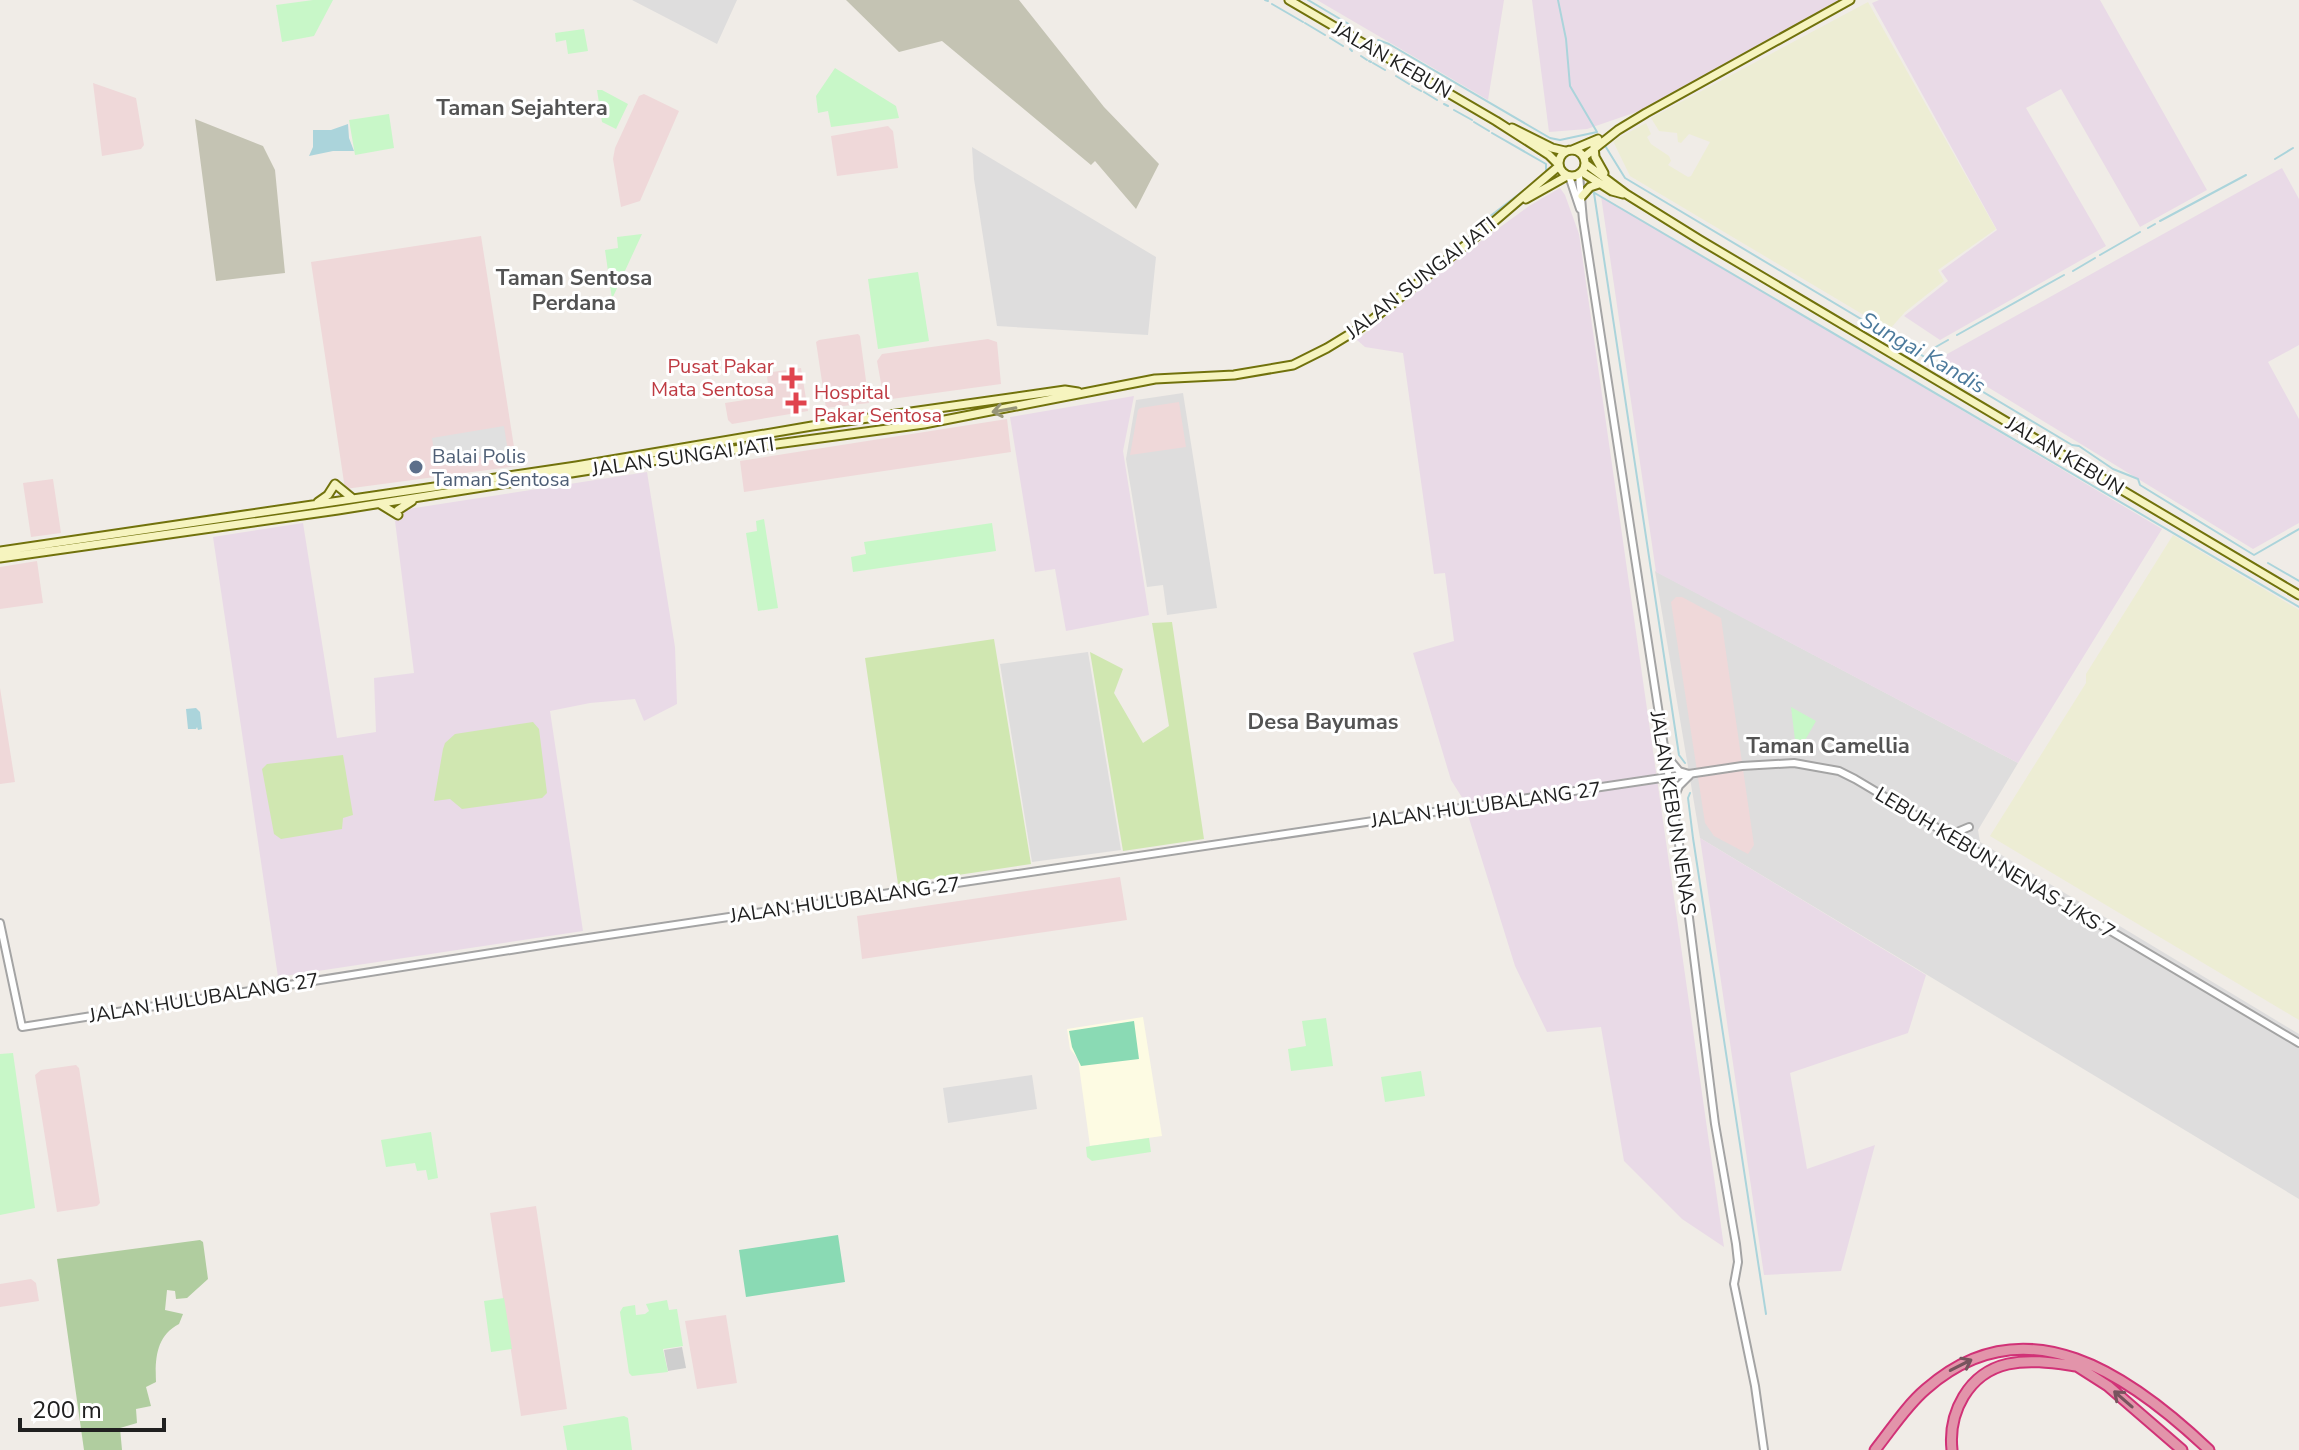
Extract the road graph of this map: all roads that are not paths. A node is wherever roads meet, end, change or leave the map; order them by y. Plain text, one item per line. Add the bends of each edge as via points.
1 (1289, 0) edge
2 (1850, 0) edge
3 (1496, 121) junction
4 (1618, 130) junction
5 (1594, 146) junction
6 (1569, 150) junction
7 (1558, 165) junction
8 (1583, 167) junction
9 (1568, 176) junction
10 (1599, 184) junction
11 (1617, 186) junction
12 (1626, 194) junction
13 (1582, 196) junction
14 (1510, 208) junction
15 (1583, 220) junction
16 (1080, 393) junction
17 (923, 410) junction
18 (830, 424) junction
19 (924, 424) junction
20 (832, 437) junction
21 (425, 496) junction
22 (352, 498) junction
23 (316, 503) junction
24 (378, 504) junction
25 (0, 551) edge
26 (0, 558) edge
27 (2299, 595) edge
28 (1665, 754) junction
29 (1688, 775) junction
30 (1668, 778) junction
31 (1672, 804) junction
32 (1950, 835) junction
33 (1972, 847) junction
34 (0, 923) edge
35 (2299, 1043) edge
36 (2009, 1357) dead end
37 (2079, 1366) junction
38 (1764, 1450) edge
39 (1875, 1450) edge
40 (1952, 1450) edge
41 (2182, 1450) edge
42 (2209, 1450) edge

1 - 3 main road, JALAN KEBUN
2 - 4 main road
3 - 6 main road, JALAN KEBUN
3 - 7 main road, JALAN KEBUN
4 - 5 main road
4 - 6 main road
5 - 8 main road
5 - 11 main road via 1598,166
6 - 7 main road
6 - 8 main road, JALAN KEBUN
7 - 9 main road, JALAN KEBUN
7 - 14 main road, JALAN SUNGAI JATI
8 - 9 main road
8 - 10 main road, JALAN KEBUN
8 - 11 main road, JALAN KEBUN
8 - 13 street, JALAN KEBUN NENAS
9 - 14 main road
9 - 15 street
10 - 12 main road, JALAN KEBUN
10 - 13 main road
11 - 12 main road, JALAN KEBUN
12 - 27 main road, JALAN KEBUN
13 - 15 street, JALAN KEBUN NENAS
14 - 16 main road, JALAN SUNGAI JATI via 1368,323 1293,365
15 - 28 street, JALAN KEBUN NENAS
16 - 17 main road, JALAN SUNGAI JATI via 1065,390
16 -> 19 main road, JALAN SUNGAI JATI
17 - 18 main road, JALAN SUNGAI JATI
17 - 19 main road via 892,422
18 - 20 main road via 857,427
18 - 22 main road, JALAN SUNGAI JATI
19 - 20 main road, JALAN SUNGAI JATI
20 - 21 main road, JALAN SUNGAI JATI
21 - 24 main road, JALAN SUNGAI JATI
21 - 24 main road via 398,512
22 - 23 main road, JALAN SUNGAI JATI
22 - 23 main road via 335,484
23 - 25 main road, JALAN SUNGAI JATI
24 - 26 main road, JALAN SUNGAI JATI
28 - 29 street
28 - 30 street, JALAN KEBUN NENAS
29 - 30 street, LEBUH KEBUN NENAS 1/KS 7
29 - 31 street
29 - 32 street, LEBUH KEBUN NENAS 1/KS 7 via 1782,763 1826,768 1855,779
30 - 31 street, JALAN KEBUN NENAS
30 - 34 street, JALAN HULUBALANG 27 via 22,1027
31 - 38 street, JALAN KEBUN NENAS via 1736,1244 1734,1284
32 - 33 street, LEBUH KEBUN NENAS 1/KS 7
32 - 33 street via 1969,827
33 - 35 street, LEBUH KEBUN NENAS 1/KS 7
36 - 37 highway via 2046,1357
37 - 40 highway via 2024,1362 1982,1376 1966,1391 1951,1424
41 -> 37 highway
39 -> 42 highway via 1923,1391 1961,1365 1998,1353 2042,1351 2117,1376

